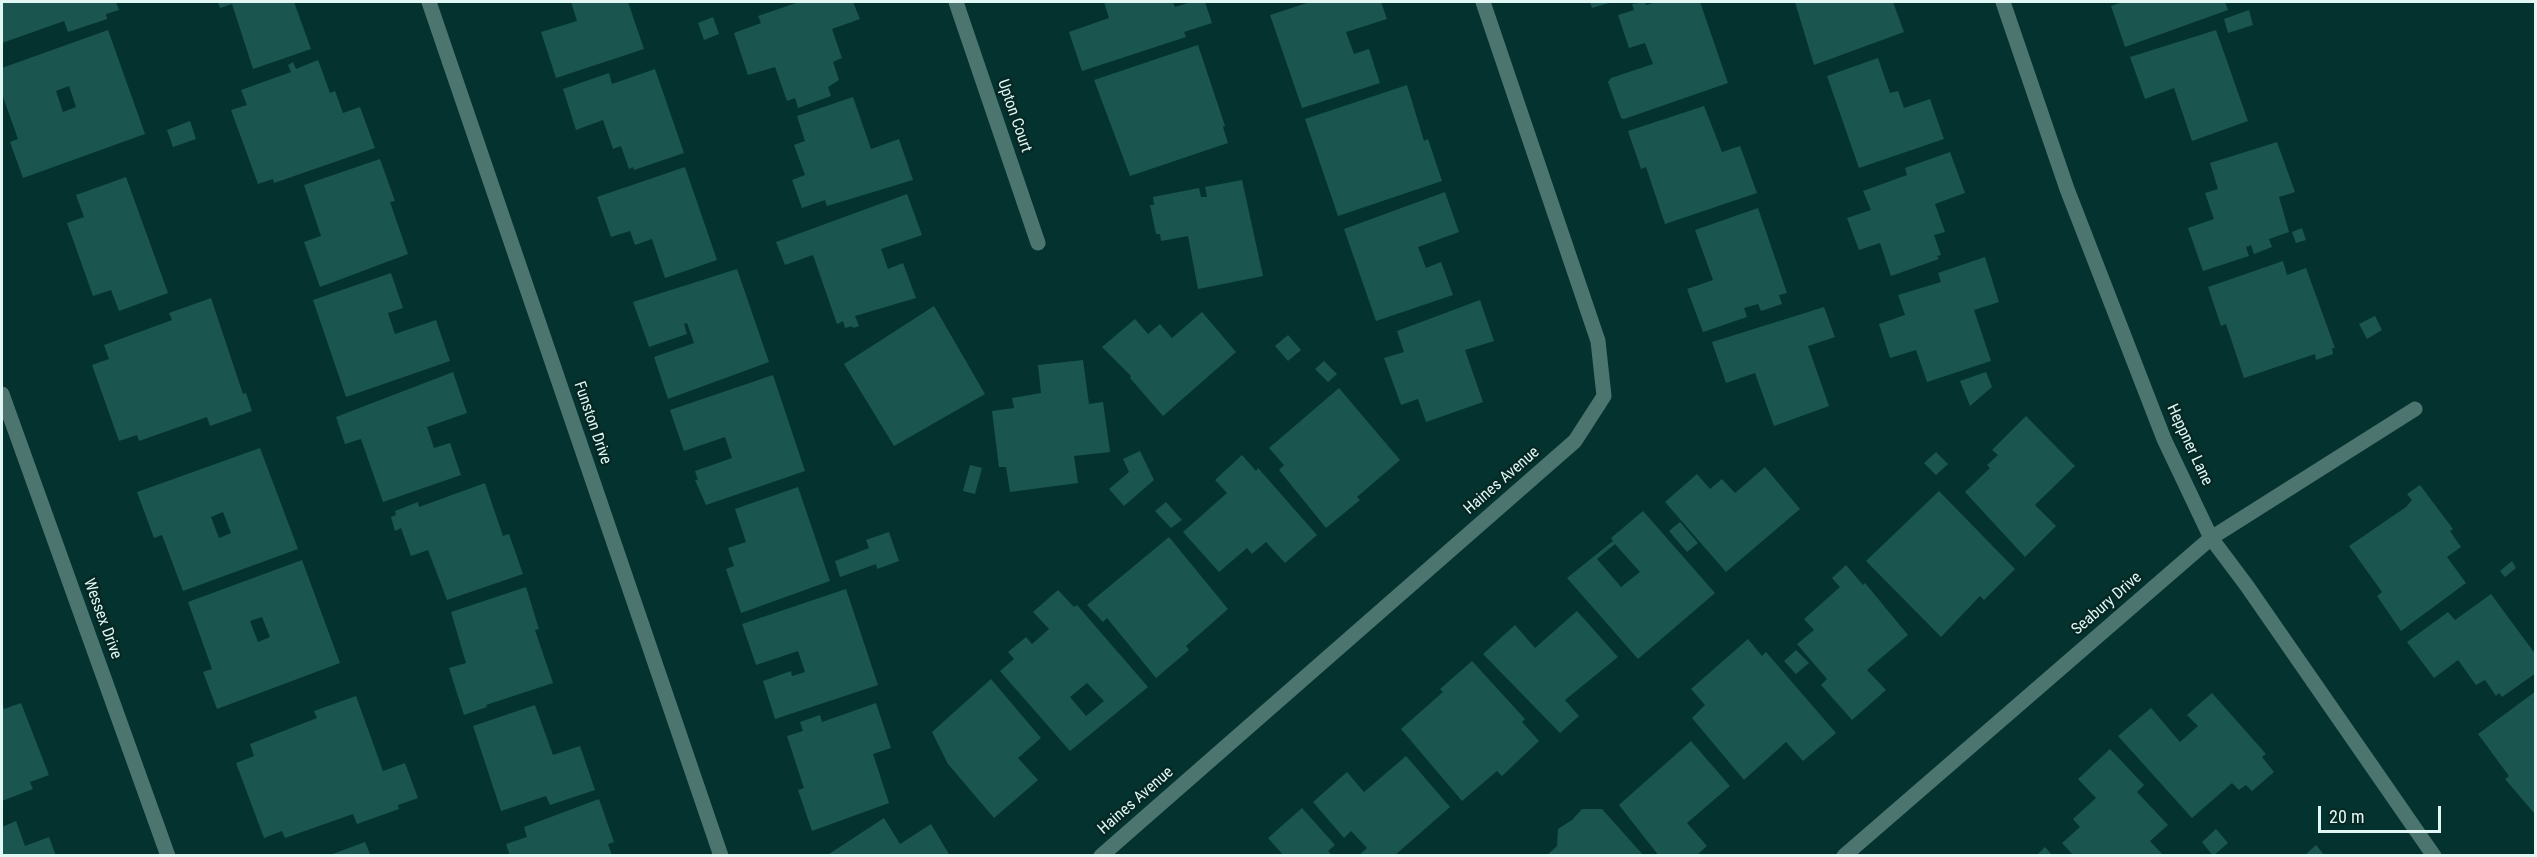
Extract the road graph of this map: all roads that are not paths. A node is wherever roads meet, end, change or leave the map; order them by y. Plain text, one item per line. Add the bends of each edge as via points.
1 (429, 2) edge
2 (956, 2) edge
3 (1483, 2) edge
4 (2003, 2) edge
5 (1038, 243) dead end
6 (2, 394) edge
7 (2415, 409) dead end
8 (2211, 538) junction
9 (168, 855) edge
10 (721, 855) edge
11 (1101, 855) edge
12 (1844, 855) edge
13 (2434, 855) edge

1 - 10 street, Funston Drive
2 - 5 street, Upton Court
3 - 11 street, Haines Avenue via 1598,341 1604,396 1575,441
4 - 8 street, Heppner Lane via 2067,189 2159,428
6 - 9 street, Wessex Drive
7 - 8 street, Seabury Drive
8 - 12 street, Seabury Drive
8 - 13 street, Heppner Lane

